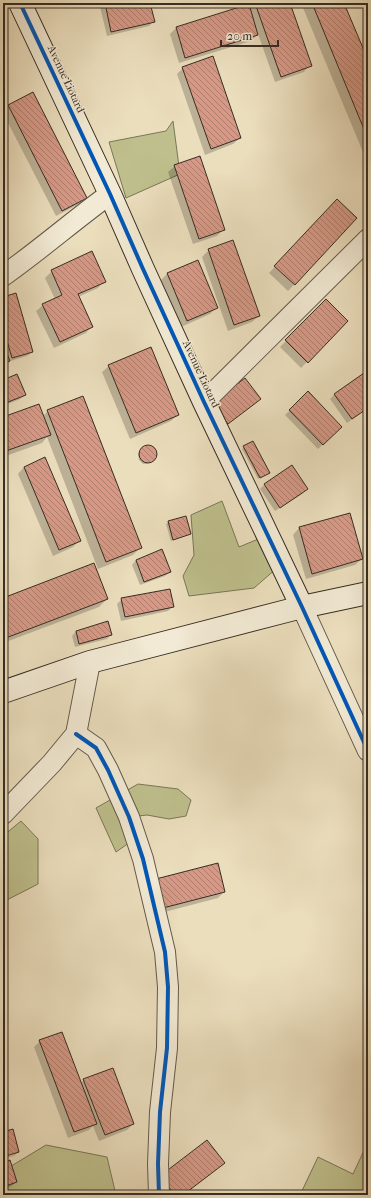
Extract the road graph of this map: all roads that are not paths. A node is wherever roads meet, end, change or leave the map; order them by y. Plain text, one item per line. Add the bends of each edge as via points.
1 (20, 3) edge
2 (110, 194) junction
3 (368, 239) edge
4 (3, 276) edge
5 (204, 402) junction
6 (368, 593) edge
7 (302, 607) junction
8 (90, 662) junction
9 (3, 692) edge
10 (76, 734) junction
11 (368, 751) edge
12 (3, 814) edge
13 (159, 1195) edge

1 - 2 street, Avenue Liotard
2 - 4 street
2 - 5 street, Avenue Liotard
3 - 5 street
5 - 7 street, Avenue Liotard
6 - 7 street
7 - 8 street
7 - 11 street, Avenue Liotard
8 - 9 street
8 - 10 street
10 - 12 street
10 - 13 street via 96,748 129,817 144,859 165,952 168,987 167,1048 160,1112

